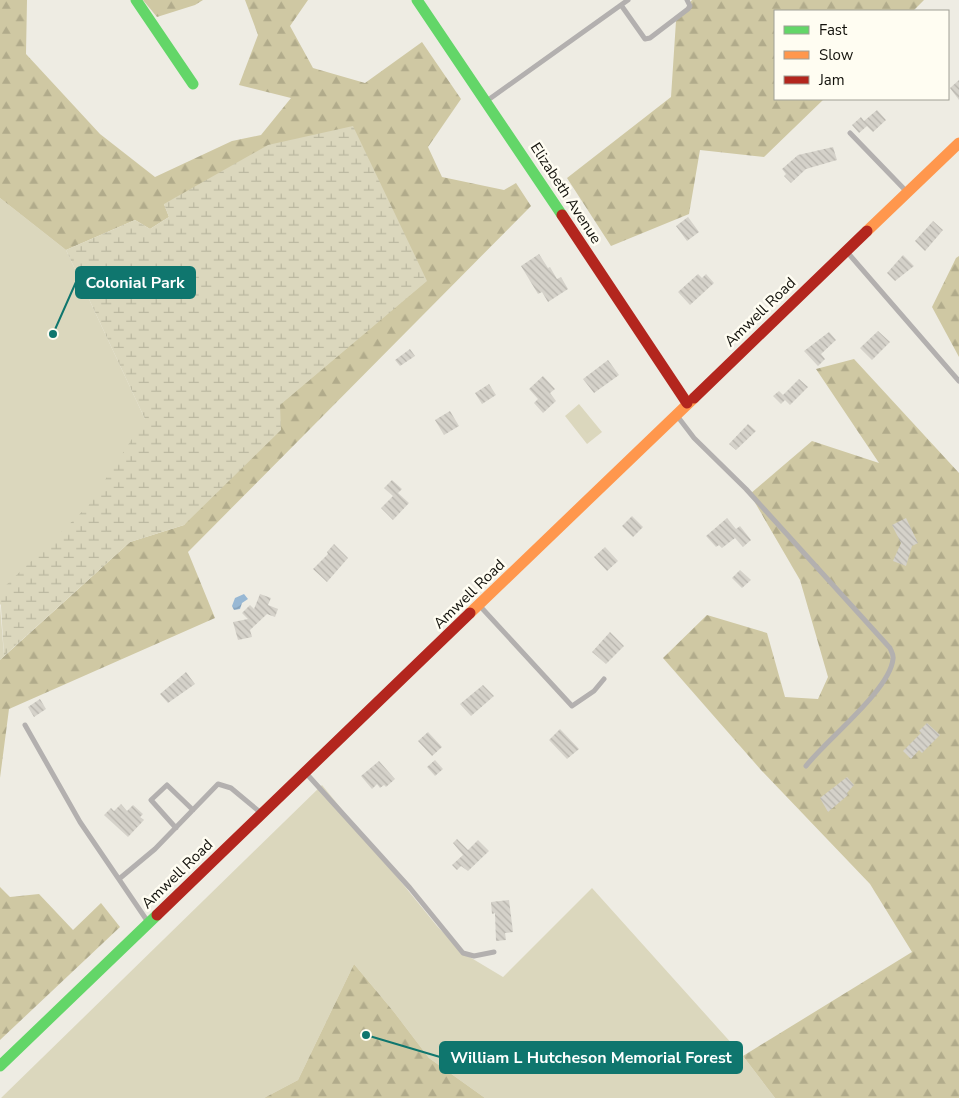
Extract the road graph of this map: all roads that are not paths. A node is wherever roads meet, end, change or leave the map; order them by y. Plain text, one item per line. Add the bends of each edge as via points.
1 (136, 0) edge
2 (417, 0) edge
3 (628, 0) edge
4 (687, 0) edge
5 (621, 5) junction
6 (193, 84) dead end
7 (488, 100) junction
8 (850, 133) dead end
9 (959, 143) edge
10 (907, 192) junction
11 (846, 251) junction
12 (959, 381) edge
13 (687, 403) junction
14 (676, 414) junction
15 (479, 604) junction
16 (604, 679) dead end
17 (26, 725) dead end
18 (806, 766) dead end
19 (305, 772) junction
20 (193, 810) junction
21 (261, 814) junction
22 (176, 828) junction
23 (119, 879) junction
24 (149, 922) junction
25 (494, 952) dead end
26 (0, 1066) edge

1 - 6 main road
2 - 7 main road, Elizabeth Avenue
3 - 5 lane
4 - 5 lane via 690,6 684,13 645,39
5 - 7 lane
7 - 13 main road, Elizabeth Avenue
8 - 10 lane
9 - 10 main road, Amwell Road
10 - 11 main road, Amwell Road
11 - 12 lane
11 - 13 main road, Amwell Road
13 - 14 main road, Amwell Road
14 - 15 main road, Amwell Road
14 - 18 lane via 694,438 746,489 890,648 894,658 875,693
15 - 16 lane via 572,706 594,691
15 - 19 main road, Amwell Road
17 - 23 lane via 80,822
19 - 21 main road, Amwell Road
19 - 25 lane via 410,888 462,953 474,956
20 - 21 lane via 218,784 231,788
20 - 22 lane
20 - 22 lane via 167,785 151,800
21 - 24 main road, Amwell Road
22 - 23 lane
23 - 24 lane
24 - 26 main road, Amwell Road

